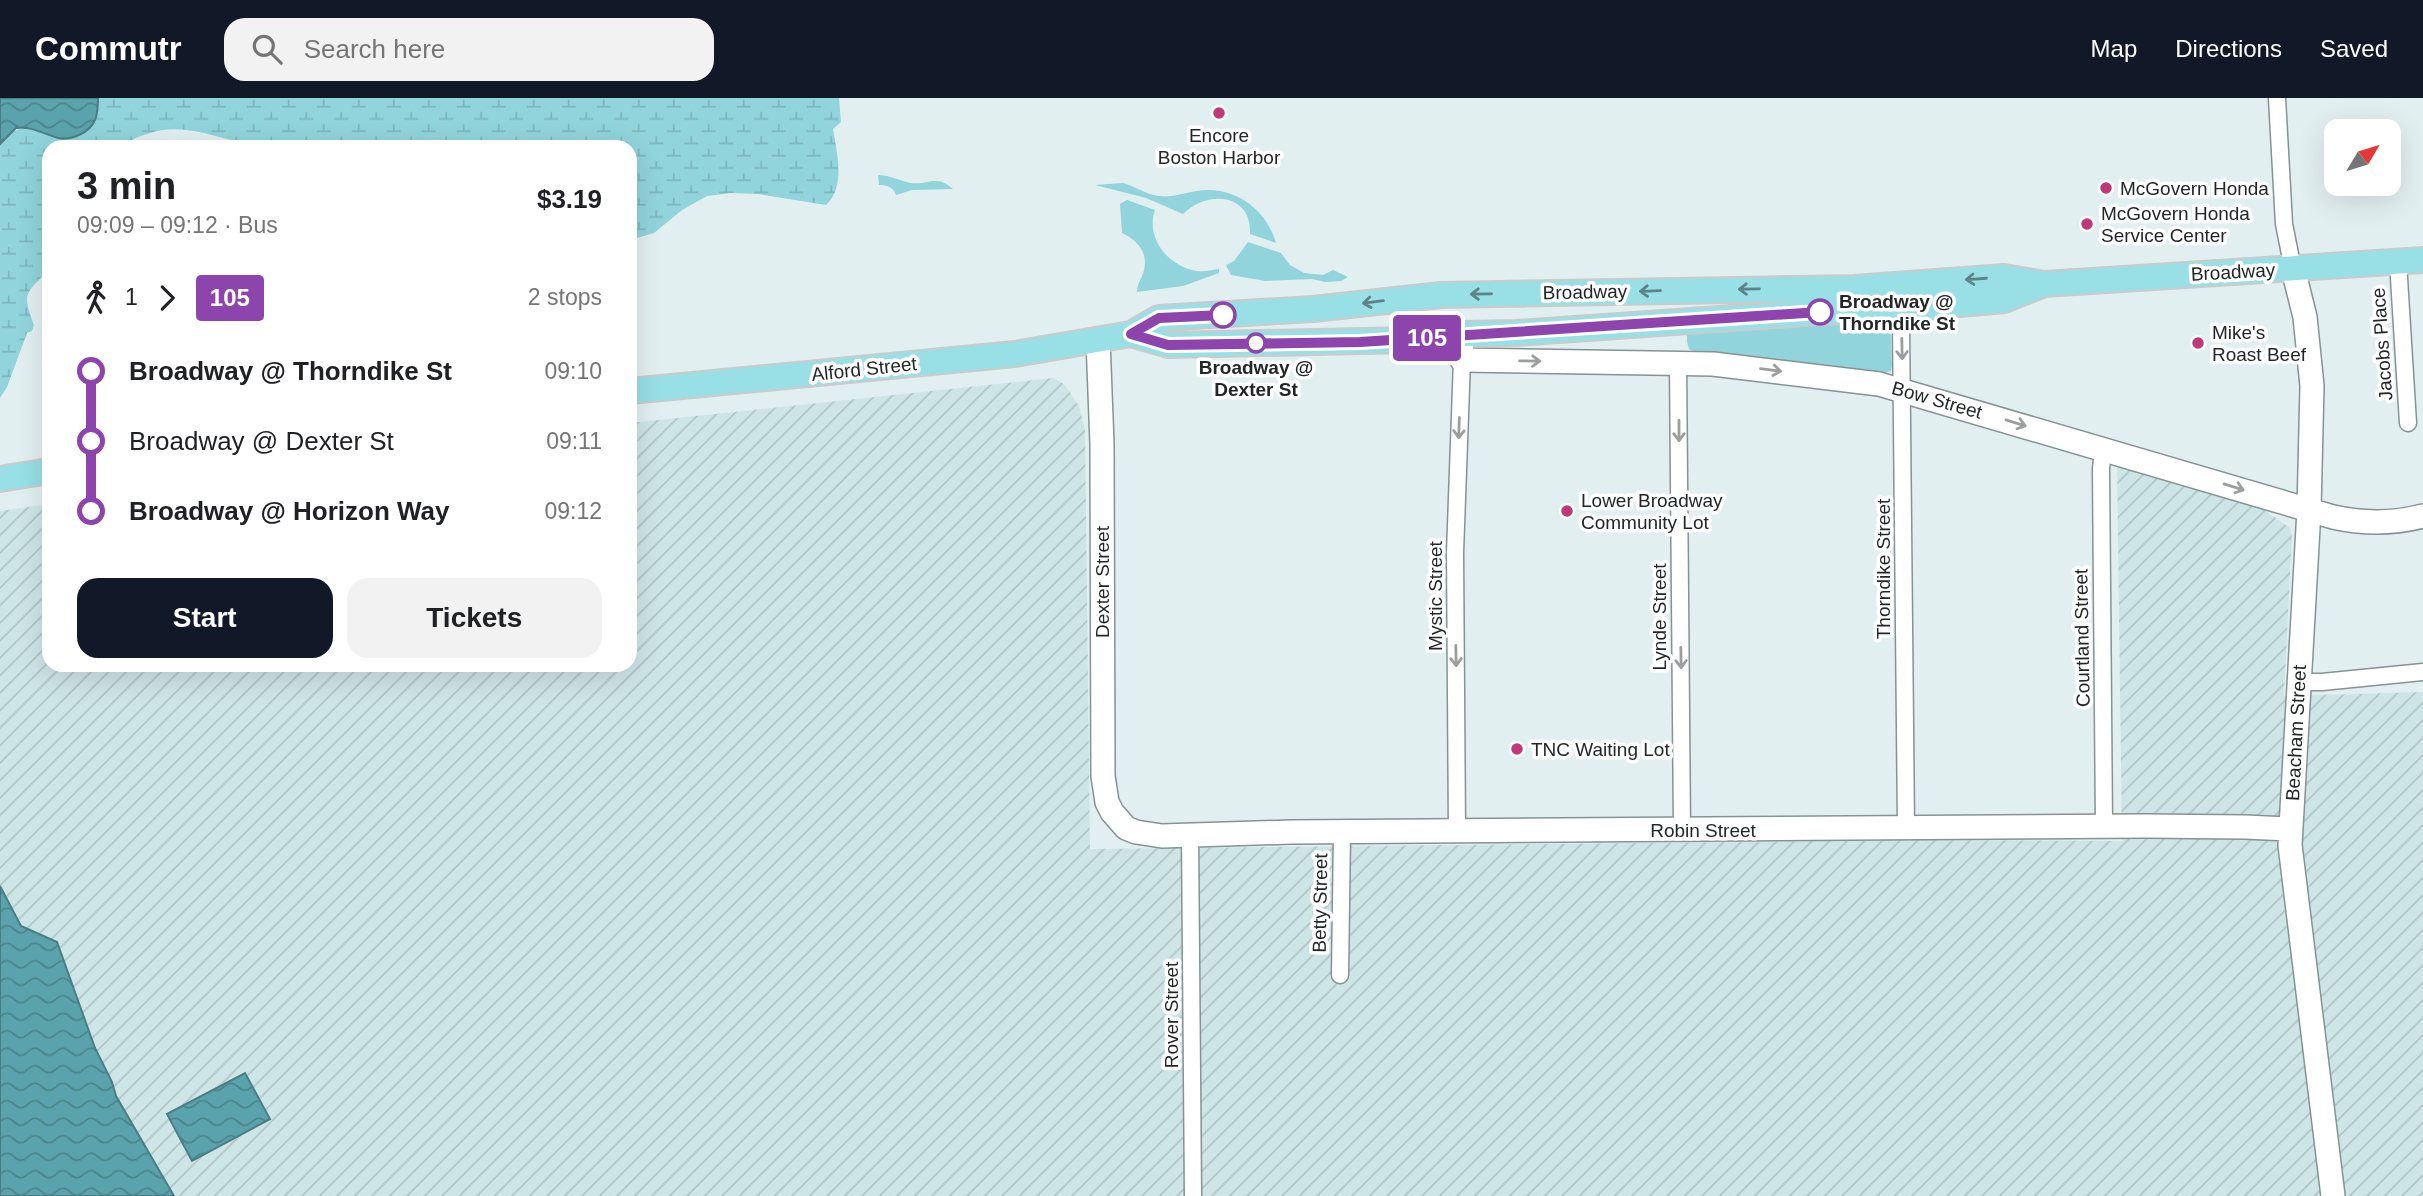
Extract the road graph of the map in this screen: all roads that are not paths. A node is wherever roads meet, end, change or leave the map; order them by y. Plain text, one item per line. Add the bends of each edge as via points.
1 (2277, 98) edge
2 (2423, 260) edge
3 (2398, 262) junction
4 (2293, 269) junction
5 (2044, 284) junction
6 (1903, 309) junction
7 (1131, 334) junction
8 (1461, 334) junction
9 (1098, 340) junction
10 (1462, 360) junction
11 (1678, 363) junction
12 (637, 390) edge
13 (1903, 390) junction
14 (2408, 423) dead end
15 (2103, 449) junction
16 (42, 472) edge
17 (0, 479) edge
18 (2309, 510) junction
19 (2423, 516) edge
20 (2423, 672) edge
21 (2299, 682) junction
22 (1119, 821) joint
23 (2104, 826) junction
24 (1906, 828) junction
25 (1682, 830) junction
26 (2290, 830) junction
27 (1457, 832) junction
28 (1342, 833) junction
29 (1190, 834) junction
30 (1340, 975) dead end
31 (1193, 1196) edge
32 (2333, 1196) edge

1 - 4 street via 2284,224
2 - 3 main road, Broadway
3 - 4 main road, Broadway
3 - 14 street, Jacobs Place
4 - 5 main road, Broadway
4 - 18 main road, Beacham Street via 2305,317 2312,386
5 - 6 main road, Broadway via 2004,300
5 -> 7 main road, Broadway via 2004,277 1854,288 1441,295 1313,309 1159,318
6 - 8 main road, Broadway
6 -> 13 street, Thorndike Street
7 - 8 main road, Broadway via 1168,345 1414,340
7 - 9 main road, Broadway
8 - 10 main road
9 - 12 main road, Alford Street via 1015,354
9 - 22 main road, Dexter Street via 1103,776 1107,802
10 -> 11 main road, Bow Street
10 -> 27 street, Mystic Street via 1455,553
11 -> 13 main road, Bow Street via 1744,367
11 -> 25 street, Lynde Street
13 -> 15 main road, Bow Street
13 - 24 street, Thorndike Street
15 -> 18 main road, Bow Street
15 - 23 street, Courtland Street
16 - 17 main road
18 - 19 main road, Bow Street via 2369,523
18 - 21 main road, Beacham Street
20 - 21 street
21 - 26 main road, Beacham Street
22 - 29 main road, Robin Street via 1136,832
23 - 24 main road, Robin Street
23 - 26 main road, Robin Street
24 - 25 main road, Robin Street
25 - 27 main road, Robin Street
26 - 32 main road, Beacham Street
27 - 28 main road, Robin Street
28 - 29 main road, Robin Street
28 - 30 street, Betty Street
29 - 31 street, Rover Street

